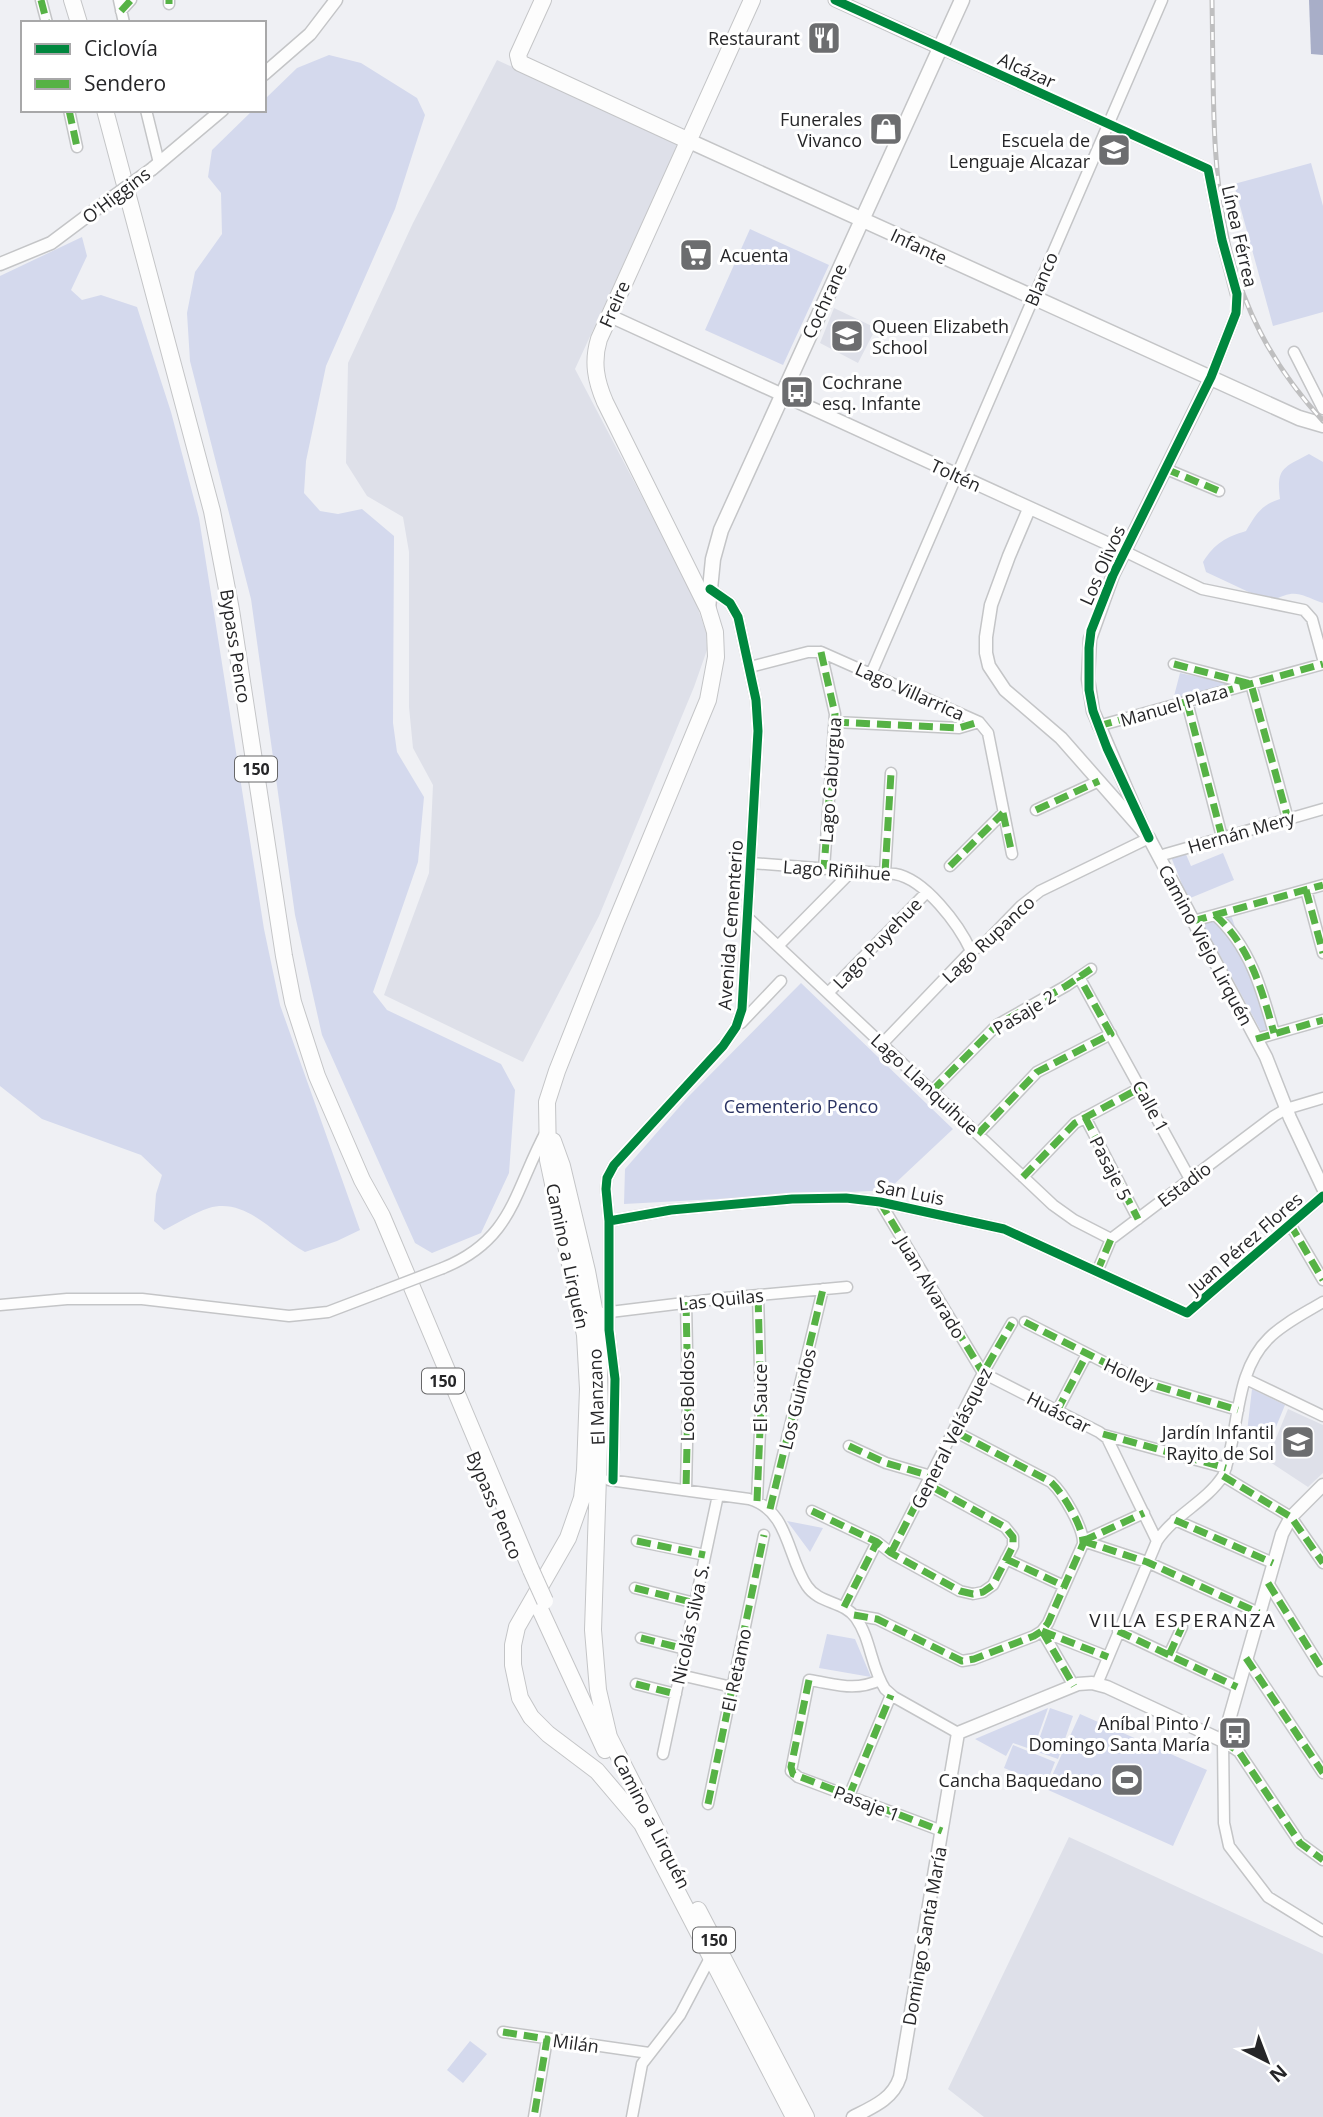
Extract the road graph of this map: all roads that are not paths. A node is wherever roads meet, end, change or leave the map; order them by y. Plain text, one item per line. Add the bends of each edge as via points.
1 (41, 0) edge
2 (72, 0) edge
3 (131, 0) edge
4 (336, 0) edge
5 (543, 0) edge
6 (752, 0) edge
7 (835, 0) edge
8 (962, 0) edge
9 (1161, 0) edge
10 (854, 4) edge
11 (120, 6) edge
12 (46, 21) edge
13 (78, 21) edge
14 (940, 48) junction
15 (266, 72) edge
16 (69, 112) edge
17 (106, 112) edge
18 (146, 112) edge
19 (220, 112) edge
20 (1108, 125) junction
21 (687, 140) junction
22 (77, 146) dead end
23 (155, 166) junction
24 (1206, 168) joint
25 (862, 219) junction
26 (0, 264) edge
27 (1033, 298) junction
28 (1236, 313) joint
29 (610, 316) junction
30 (1294, 352) dead end
31 (1211, 377) junction
32 (781, 394) junction
33 (1323, 409) edge
34 (1323, 425) edge
35 (1166, 469) junction
36 (956, 475) junction
37 (1219, 491) dead end
38 (1030, 509) junction
39 (1124, 551) junction
40 (709, 589) junction
41 (708, 609) junction
42 (821, 652) junction
43 (1323, 661) edge
44 (1174, 664) dead end
45 (750, 667) junction
46 (871, 674) junction
47 (1251, 684) junction
48 (1186, 702) junction
49 (835, 722) junction
50 (979, 722) junction
51 (1098, 726) junction
52 (891, 773) dead end
53 (1120, 778) junction
54 (1102, 785) junction
55 (1323, 809) edge
56 (1036, 810) dead end
57 (1003, 813) junction
58 (1288, 819) junction
59 (1222, 837) junction
60 (1149, 838) junction
61 (1012, 854) dead end
62 (1158, 856) junction
63 (751, 863) junction
64 (950, 866) dead end
65 (824, 869) junction
66 (852, 870) junction
67 (884, 873) junction
68 (1323, 885) edge
69 (1306, 890) junction
70 (926, 893) junction
71 (1215, 915) junction
72 (747, 917) junction
73 (1193, 921) junction
74 (778, 946) junction
75 (971, 951) junction
76 (1323, 953) edge
77 (1091, 969) dead end
78 (1079, 977) junction
79 (781, 981) dead end
80 (828, 993) junction
81 (1323, 1020) edge
82 (736, 1027) junction
83 (1274, 1033) junction
84 (1111, 1034) junction
85 (1256, 1039) junction
86 (882, 1044) junction
87 (1140, 1088) junction
88 (932, 1091) junction
89 (1323, 1098) edge
90 (1286, 1109) junction
91 (1084, 1117) junction
92 (547, 1129) junction
93 (978, 1134) junction
94 (1023, 1177) junction
95 (1190, 1179) junction
96 (1322, 1184) edge
97 (1323, 1196) edge
98 (880, 1202) junction
99 (1138, 1219) junction
100 (610, 1221) junction
101 (1290, 1224) junction
102 (1111, 1239) junction
103 (1097, 1272) junction
104 (1323, 1280) edge
105 (846, 1287) dead end
106 (823, 1289) junction
107 (758, 1295) junction
108 (686, 1302) junction
109 (1323, 1302) edge
110 (0, 1305) edge
111 (1187, 1312) joint
112 (602, 1313) junction
113 (1025, 1322) dead end
114 (1012, 1323) dead end
115 (1087, 1354) junction
116 (983, 1373) junction
117 (1246, 1379) junction
118 (1057, 1410) junction
119 (1238, 1410) junction
120 (1323, 1416) edge
121 (954, 1431) junction
122 (1103, 1434) junction
123 (849, 1446) dead end
124 (1224, 1472) junction
125 (606, 1479) junction
126 (929, 1480) junction
127 (1323, 1485) edge
128 (686, 1490) junction
129 (718, 1495) junction
130 (757, 1501) junction
131 (770, 1509) junction
132 (812, 1511) dead end
133 (1143, 1513) junction
134 (1292, 1517) junction
135 (1175, 1520) junction
136 (764, 1535) dead end
137 (637, 1541) dead end
138 (1083, 1541) junction
139 (1157, 1541) junction
140 (877, 1542) junction
141 (891, 1553) junction
142 (705, 1555) junction
143 (1006, 1559) junction
144 (1147, 1562) junction
145 (1273, 1563) junction
146 (1323, 1563) edge
147 (1268, 1583) junction
148 (1064, 1586) junction
149 (635, 1588) dead end
150 (695, 1603) junction
151 (542, 1604) junction
152 (844, 1607) junction
153 (1259, 1614) junction
154 (854, 1615) junction
155 (1182, 1627) dead end
156 (1042, 1631) junction
157 (1118, 1631) junction
158 (641, 1638) dead end
159 (685, 1649) junction
160 (1169, 1655) junction
161 (1108, 1657) junction
162 (1246, 1657) junction
163 (1323, 1671) edge
164 (680, 1675) junction
165 (880, 1680) junction
166 (636, 1684) dead end
167 (1097, 1684) junction
168 (1074, 1686) junction
169 (732, 1687) junction
170 (1237, 1687) junction
171 (676, 1694) junction
172 (891, 1695) junction
173 (958, 1733) junction
174 (609, 1737) junction
175 (1223, 1741) junction
176 (663, 1754) dead end
177 (1323, 1773) edge
178 (849, 1796) junction
179 (708, 1804) dead end
180 (642, 1825) junction
181 (942, 1831) junction
182 (1323, 1860) edge
183 (1323, 1931) edge
184 (710, 1958) junction
185 (503, 2032) dead end
186 (547, 2039) junction
187 (649, 2053) junction
188 (534, 2117) edge
189 (632, 2117) edge
190 (794, 2117) edge
191 (806, 2117) edge
192 (853, 2117) edge

1 - 12 street
2 - 13 main road
3 - 11 street
4 - 15 street via 310,34
5 - 21 main road, Infante via 518,61
6 - 21 main road, Freire
7 - 10 street, Alcázar
8 - 14 main road, Cochrane
9 - 20 street, Blanco
10 - 14 street, Alcázar
14 - 20 street, Alcázar
14 - 25 main road, Cochrane
16 - 22 street
17 - 151 main road, Bypass Penco / 150 via 212,511 293,1002 372,1212
18 - 23 street
19 - 23 street, O'Higgins
20 - 24 street, Alcázar
20 - 27 street, Blanco
21 - 25 main road, Infante
21 - 29 main road, Freire
23 - 26 street, O'Higgins, bridge via 51,243
24 - 28 street, Línea Férrea via 1237,294
25 - 27 main road, Infante
25 - 32 main road, Cochrane
27 - 31 main road, Infante
27 - 36 street, Blanco
28 - 31 street, Los Olivos
29 - 32 street, Toltén
29 - 41 main road, Freire via 596,347 597,383
30 - 33 street
31 - 34 main road, Infante
31 - 35 street, Los Olivos
32 - 36 street, Toltén
32 - 40 main road, Cochrane via 717,539
35 - 37 street
35 - 39 street, Los Olivos
36 - 38 street, Toltén
36 - 46 street, Blanco
38 - 39 street, Toltén
38 - 54 street, Camino Viejo Lirquén via 991,606 986,658 1006,690 1061,738
39 - 43 street, Toltén via 1202,589 1309,614
39 - 51 street, Los Olivos via 1090,639 1089,690
40 - 41 main road, Cochrane
40 - 45 street, Avenida Cementerio via 735,610
41 - 92 main road, Camino a Lirquén via 716,657 708,700 556,1071 547,1102
42 - 45 street
42 - 46 street, Lago Villarrica
42 - 49 street, Lago Caburgua
43 - 47 street, Manuel Plaza
44 - 47 street, Manuel Plaza
45 - 63 street, Avenida Cementerio via 758,731
46 - 50 street, Lago Villarrica
47 - 48 street, Manuel Plaza
47 - 58 street
48 - 51 street, Manuel Plaza
48 - 59 street
49 - 50 street via 959,728
49 - 65 street, Lago Caburgua
50 - 57 street, Lago Villarrica via 988,733
51 - 53 street, Los Olivos
52 - 67 street
53 - 54 street via 1113,786
53 - 60 street, Los Olivos
54 - 56 street
54 - 60 street, Camino Viejo Lirquén
55 - 58 street, Hernán Mery
57 - 61 street, Lago Villarrica
57 - 64 street
58 - 59 street, Hernán Mery
59 - 62 street, Hernán Mery
60 - 62 street, Camino Viejo Lirquén
60 - 75 street, Lago Rupanco via 1040,891 988,941
62 - 73 street, Camino Viejo Lirquén
63 - 65 street, Lago Riñihue
63 - 72 street, Avenida Cementerio
65 - 66 street, Lago Riñihue
66 - 67 street, Lago Riñihue
66 - 74 street
67 - 70 street, Lago Riñihue via 908,877
68 - 69 street
69 - 71 street
69 - 76 street
70 - 75 street, Lago Riñihue via 955,922
70 - 80 street, Lago Puyehue
71 - 73 street
71 - 83 street via 1234,935 1254,970
72 - 74 street, Lago Llanquihue
72 - 82 street, Avenida Cementerio via 742,1009
73 - 85 street, Camino Viejo Lirquén
74 - 80 street, Lago Llanquihue
75 - 86 street, Lago Rupanco
77 - 78 street, Pasaje 2
78 - 84 street
78 - 88 street, Pasaje 2 via 997,1025
79 - 82 street, Avenida Cementerio
80 - 86 street, Lago Llanquihue
81 - 83 street
82 - 100 street, Avenida Cementerio via 611,1168 606,1184
83 - 85 street
84 - 87 street, Calle 1
84 - 93 street via 1037,1072
85 - 90 street, Camino Viejo Lirquén
86 - 88 street, Lago Llanquihue
87 - 91 street
87 - 95 street, Calle 1
88 - 93 street, Lago Llanquihue
89 - 90 street, Estadio
90 - 95 street, Estadio
90 - 96 street, Camino Viejo Lirquén
91 - 94 street
91 - 99 street, Pasaje 5
92 - 110 street, bridge via 504,1223 481,1247 443,1268 328,1312 289,1316 129,1298
92 - 112 main road, Camino a Lirquén via 562,1166
92 - 180 main road, Camino a Lirquén via 552,1179 585,1335 585,1471 582,1498 568,1538 517,1627 514,1677 531,1717 597,1771
93 - 94 street, Lago Llanquihue
94 - 102 street, Lago Llanquihue via 1066,1215
95 - 99 street, Estadio
97 - 101 street, Juan Pérez Flores
98 - 100 street, San Luis via 779,1200
98 - 103 street, San Luis via 1004,1229
98 - 116 street, Juan Alvarado
99 - 102 street, Estadio
100 - 112 street, Avenida Cementerio
101 - 104 street
101 - 111 street, Juan Pérez Flores
102 - 103 street
103 - 111 street, San Luis
105 - 106 street, Las Quilas
106 - 107 street, Las Quilas
106 - 131 street, Los Guindos
107 - 108 street, Las Quilas
107 - 130 street, El Sauce via 761,1406
108 - 112 street, Las Quilas
108 - 128 street, Los Boldos
109 - 117 street via 1271,1336 1253,1359
112 - 125 main road, Camino a Lirquén
113 - 115 street, Holley
114 - 116 street, General Velásquez
115 - 118 street
115 - 119 street, Holley via 1157,1387
116 - 118 street, Huáscar
116 - 121 street, General Velásquez
117 - 119 street
117 - 120 street
118 - 122 street, Huáscar
119 - 124 street
121 - 126 street, General Velásquez
121 - 138 street via 1051,1482
122 - 124 street
122 - 133 street, Huáscar
123 - 126 street
124 - 134 street
124 - 135 street via 1214,1487
125 - 128 street
125 - 174 main road, Camino a Lirquén via 594,1650
126 - 141 street, General Velásquez
126 - 143 street via 1009,1530 1014,1541
127 - 134 street
128 - 129 street
129 - 130 street
129 - 142 street, Nicolás Silva S.
130 - 131 street
131 - 152 street via 809,1588
132 - 140 street
133 - 138 street
133 - 139 street, Huáscar
134 - 145 street
134 - 146 street
135 - 139 street
135 - 145 street
136 - 169 street, El Retamo
137 - 142 street
138 - 144 street
138 - 148 street
139 - 144 street
140 - 141 street
140 - 152 street
141 - 143 street via 973,1594 990,1587
142 - 150 street, Nicolás Silva S.
143 - 148 street
144 - 153 street
144 - 157 street
145 - 147 street
147 - 153 street
147 - 163 street
148 - 156 street
149 - 150 street
150 - 159 street, Nicolás Silva S.
151 - 174 main road, Bypass Penco / 150
151 - 180 main road, Bypass Penco / 150
152 - 154 street
153 - 162 street
154 - 156 street via 877,1619 962,1661
154 - 165 street
155 - 160 street
156 - 161 street
156 - 168 street
157 - 160 street
157 - 161 street
158 - 159 street
159 - 164 street, Nicolás Silva S.
160 - 170 street
161 - 167 street
162 - 170 street
162 - 177 street
164 - 169 street
164 - 171 street, Nicolás Silva S.
165 - 172 street
165 - 178 street, Pasaje 1 via 855,1688 809,1679 793,1774
166 - 171 street
167 - 168 street
167 - 175 street
168 - 173 street
169 - 179 street, El Retamo
170 - 175 street
171 - 176 street, Nicolás Silva S.
172 - 173 street
172 - 178 street
173 - 181 street, Domingo Santa María
174 - 191 main road, Camino a Lirquén / 150
175 - 182 street via 1240,1752 1300,1843
175 - 183 street via 1224,1823 1230,1846 1268,1896
178 - 181 street, Pasaje 1
180 - 184 main road, Camino a Lirquén / 150
181 - 192 street, Domingo Santa María via 900,2077 887,2098
184 - 187 street via 681,2015
184 - 190 main road, Camino a Lirquén / 150
185 - 186 street, Milán
186 - 187 street, Milán
186 - 188 street
187 - 189 street via 639,2071

